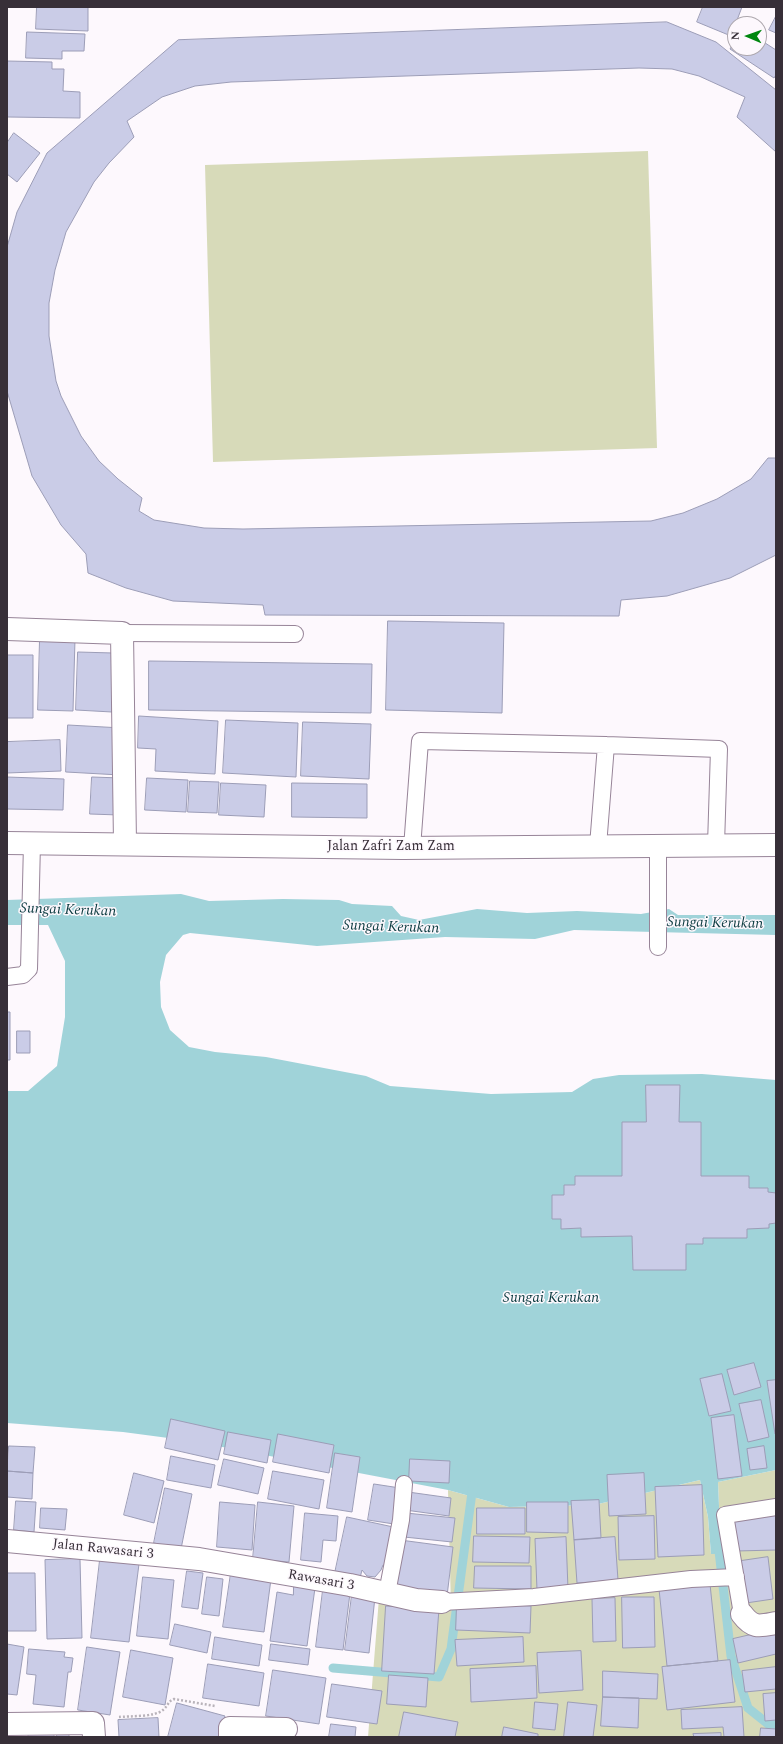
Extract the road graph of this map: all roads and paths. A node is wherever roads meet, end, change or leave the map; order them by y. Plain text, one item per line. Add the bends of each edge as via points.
1 (7, 629) edge
2 (122, 633) junction
3 (295, 634) dead end
4 (606, 745) junction
5 (7, 843) edge
6 (32, 843) junction
7 (125, 843) junction
8 (716, 845) junction
9 (776, 845) edge
10 (598, 846) junction
11 (658, 846) junction
12 (412, 848) junction
13 (658, 947) dead end
14 (7, 977) edge
15 (404, 1484) dead end
16 (776, 1507) edge
17 (7, 1541) edge
18 (199, 1559) joint
19 (736, 1577) junction
20 (387, 1593) junction
21 (442, 1602) joint
22 (742, 1614) joint
23 (776, 1623) edge
24 (7, 1724) edge
25 (286, 1729) dead end
26 (93, 1730) edge
27 (230, 1732) edge

1 - 2 street
2 - 3 lane
2 - 7 street
4 - 8 lane via 719,749
4 - 10 lane
4 - 12 lane via 420,741
5 - 6 street, Jalan Zafri Zam Zam
6 - 7 street, Jalan Zafri Zam Zam
6 - 14 lane via 29,969 23,975
7 - 12 street, Jalan Zafri Zam Zam
8 - 9 street, Jalan Zafri Zam Zam
8 - 11 street, Jalan Zafri Zam Zam
10 - 11 street, Jalan Zafri Zam Zam
10 - 12 street, Jalan Zafri Zam Zam
11 - 13 lane
15 - 20 lane via 401,1520
16 - 19 lane via 725,1515
17 - 18 street, Jalan Rawasari 3
18 - 20 street, Rawasari 3
19 - 21 lane via 691,1579 534,1597
19 - 22 lane
20 - 21 street, Rawasari 3
22 - 23 street via 748,1623 756,1626
24 - 26 street
25 - 27 street
26 - 27 path via 116,1717 153,1714 163,1710 174,1699 226,1708 232,1718

